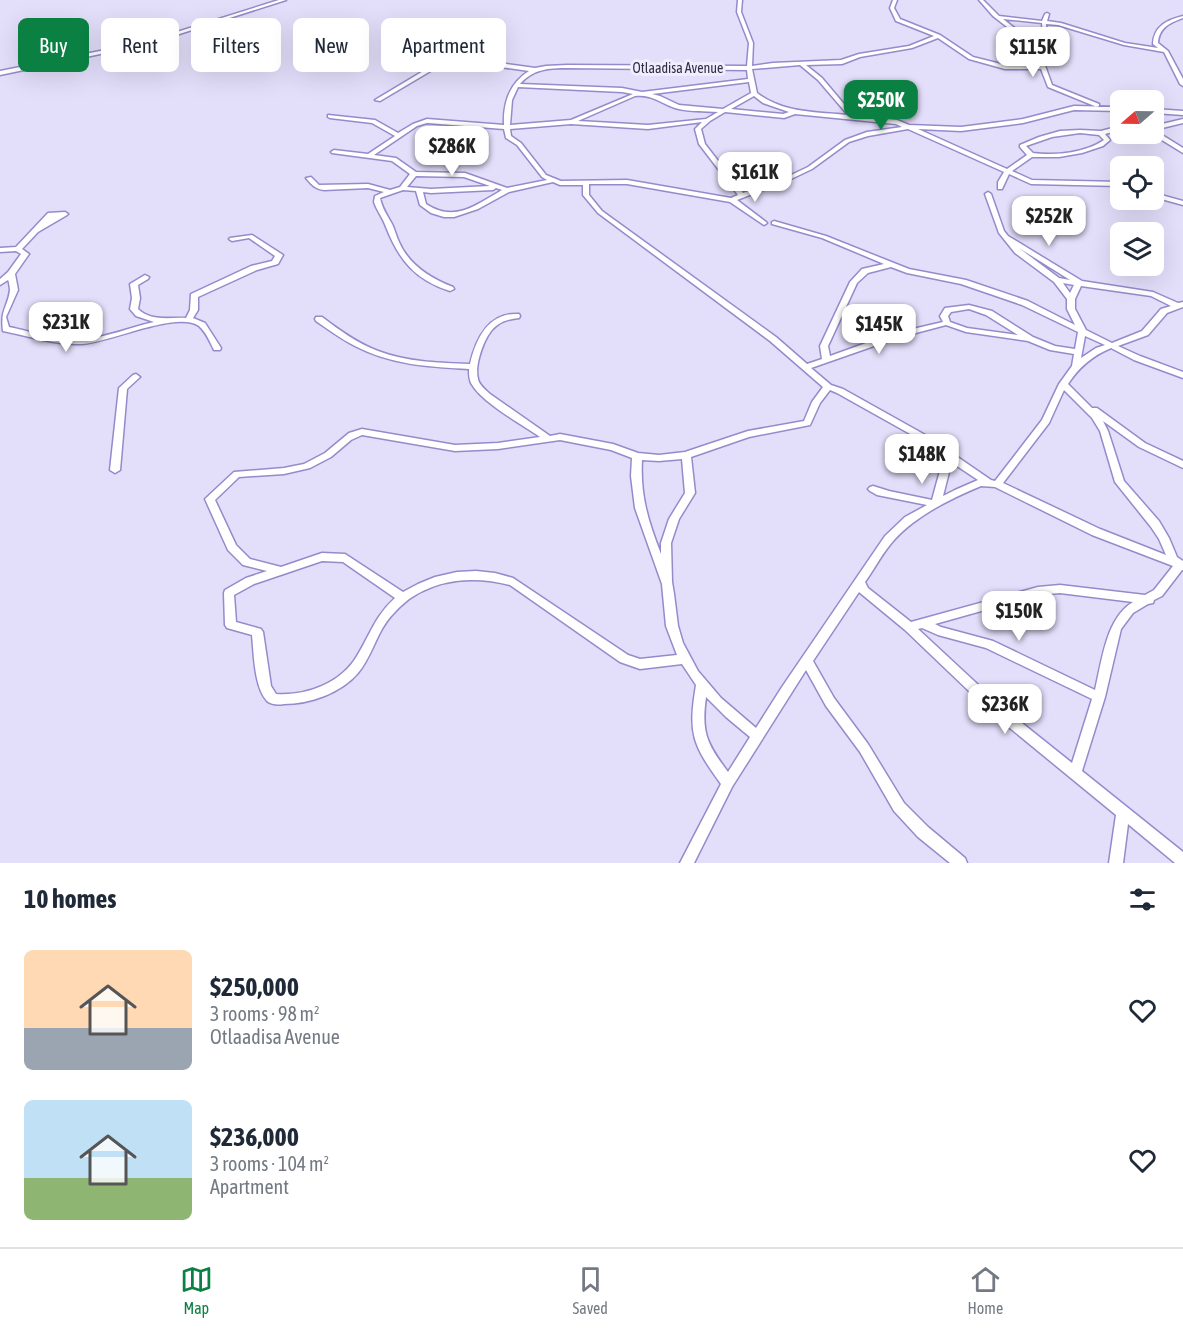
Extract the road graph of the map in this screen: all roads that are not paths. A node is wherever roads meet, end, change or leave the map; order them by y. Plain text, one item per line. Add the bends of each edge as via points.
1 (284, 0) edge
2 (740, 0) edge
3 (895, 0) edge
4 (981, 0) edge
5 (1047, 14) dead end
6 (1000, 17) junction
7 (1183, 17) edge
8 (1044, 23) junction
9 (938, 36) junction
10 (1155, 44) junction
11 (1035, 46) junction
12 (1140, 46) junction
13 (1166, 51) junction
14 (581, 57) dead end
15 (802, 63) junction
16 (506, 65) edge
17 (579, 67) junction
18 (749, 68) junction
19 (1041, 68) junction
20 (535, 70) junction
21 (428, 72) edge
22 (0, 73) edge
23 (752, 80) junction
24 (1183, 84) edge
25 (515, 85) junction
26 (640, 93) junction
27 (754, 94) junction
28 (378, 100) dead end
29 (1109, 108) joint
30 (730, 109) junction
31 (746, 112) junction
32 (794, 112) junction
33 (1164, 112) edge
34 (1183, 113) edge
35 (330, 116) dead end
36 (717, 116) junction
37 (851, 116) junction
38 (705, 120) junction
39 (1183, 121) edge
40 (571, 122) junction
41 (684, 124) junction
42 (507, 127) junction
43 (910, 127) junction
44 (1164, 127) edge
45 (698, 129) junction
46 (1110, 131) edge
47 (1101, 133) junction
48 (399, 136) junction
49 (1164, 137) edge
50 (1183, 151) edge
51 (334, 152) dead end
52 (371, 154) junction
53 (1031, 154) junction
54 (1008, 172) junction
55 (414, 174) junction
56 (309, 178) dead end
57 (551, 181) junction
58 (586, 184) junction
59 (1110, 184) edge
60 (402, 188) junction
61 (1000, 188) dead end
62 (503, 189) junction
63 (419, 191) junction
64 (389, 192) junction
65 (988, 194) dead end
66 (742, 196) junction
67 (1164, 197) edge
68 (732, 200) junction
69 (1183, 202) edge
70 (793, 220) dead end
71 (764, 223) dead end
72 (774, 223) dead end
73 (36, 230) dead end
74 (800, 230) junction
75 (1003, 235) junction
76 (232, 238) dead end
77 (18, 249) junction
78 (0, 250) edge
79 (1047, 260) junction
80 (1037, 263) junction
81 (892, 265) junction
82 (10, 274) junction
83 (145, 277) dead end
84 (1057, 280) junction
85 (1079, 282) junction
86 (0, 283) edge
87 (450, 289) dead end
88 (1071, 299) junction
89 (1180, 305) edge
90 (516, 315) dead end
91 (189, 319) junction
92 (319, 320) dead end
93 (163, 321) junction
94 (947, 323) junction
95 (3, 329) edge
96 (1082, 330) junction
97 (1030, 339) junction
98 (1111, 346) junction
99 (217, 348) dead end
100 (1053, 348) junction
101 (1077, 352) junction
102 (826, 359) junction
103 (1076, 364) junction
104 (474, 366) junction
105 (806, 367) junction
106 (1183, 375) edge
107 (136, 377) dead end
108 (1063, 384) junction
109 (828, 387) junction
110 (1087, 405) junction
111 (546, 437) junction
112 (686, 455) junction
113 (637, 456) junction
114 (953, 459) junction
115 (1183, 465) edge
116 (115, 470) dead end
117 (992, 483) junction
118 (873, 489) dead end
119 (936, 504) junction
120 (1181, 565) edge
121 (280, 572) junction
122 (860, 582) junction
123 (668, 586) junction
124 (403, 598) junction
125 (1149, 600) junction
126 (922, 623) junction
127 (909, 627) junction
128 (684, 659) junction
129 (807, 661) junction
130 (702, 683) junction
131 (1099, 697) junction
132 (758, 736) junction
133 (1075, 773) junction
134 (728, 783) junction
135 (1123, 811) junction
136 (1183, 861) edge
137 (687, 863) edge
138 (960, 863) edge
139 (1116, 863) edge

1 - 22 street via 146,43
2 - 18 street via 739,12 752,43
3 - 9 street via 892,8 898,20
4 - 6 street
5 - 8 street
6 - 8 street
6 - 11 street
7 - 10 street via 1162,26 1155,34
8 - 11 street via 1045,38
8 - 12 street
9 - 15 street, Otlaadisa Avenue via 910,47 842,62
9 - 19 street via 974,59 1005,67
10 - 12 street
10 - 13 street
11 - 19 street
12 - 13 street
13 - 24 street
14 - 17 street
15 - 18 street, Otlaadisa Avenue
15 - 37 street
16 - 20 street, Otlaadisa Avenue
17 - 18 street, Otlaadisa Avenue
17 - 20 street, Otlaadisa Avenue
18 - 23 street
19 - 29 street via 1054,90
20 - 25 street
21 - 28 street, Otlaadisa Avenue
23 - 26 street
23 - 27 street
25 - 26 street via 583,86
25 - 42 street via 507,104
26 - 30 street via 678,107
26 - 40 street
27 - 30 street
27 - 32 street
29 - 43 street via 1058,110 1023,120 962,129
30 - 31 street
30 - 36 street
31 - 32 street via 784,116
31 - 36 street
32 - 37 street
33 - 34 street
35 - 48 street via 373,121
36 - 38 street
37 - 43 street
38 - 41 street
38 - 45 street
39 - 44 street
40 - 41 street via 648,127
40 - 42 street
41 - 45 street
42 - 48 street via 427,121
42 - 57 street via 508,137
43 - 54 street
43 - 66 street via 856,137 810,168
45 - 66 street via 702,144
46 - 47 street
47 - 53 street via 1107,140 1094,147 1046,157
47 - 53 street via 1051,133 1022,146
48 - 52 street
49 - 50 street
51 - 52 street
52 - 55 street via 401,162
53 - 54 street
54 - 59 street via 1044,184
54 - 61 street
55 - 60 street
55 - 62 street via 465,175
56 - 64 street via 318,187 368,186
57 - 58 street
57 - 62 street
58 - 68 street via 627,182
58 - 105 street via 586,195 600,212 712,292
60 - 63 street
60 - 64 street
62 - 63 street
62 - 63 street via 449,217 427,208
64 - 87 street via 378,195 377,201 392,238 412,267
65 - 75 street
66 - 68 street
67 - 69 street
68 - 71 street
70 - 74 street
72 - 74 street
73 - 77 street
74 - 81 street
75 - 79 street
75 - 80 street via 1018,252
76 - 91 street via 250,236 279,255 275,262 194,296
77 - 78 street
77 - 82 street via 25,254
79 - 80 street
79 - 85 street
80 - 84 street
81 - 96 street via 995,292
81 - 102 street via 865,271 854,282 824,346
82 - 86 street
82 - 95 street via 14,290 2,317
83 - 93 street via 134,284 134,309
84 - 85 street
84 - 88 street
85 - 88 street
85 - 89 street via 1153,294
88 - 96 street via 1071,309
89 - 98 street via 1164,311 1145,333
90 - 104 street via 490,326
91 - 93 street
91 - 99 street via 201,324
92 - 104 street via 348,342 377,355 425,365
93 - 95 street via 102,341 79,343
94 - 97 street via 966,330
94 - 97 street via 944,316 948,310 977,308
94 - 102 street
96 - 98 street
96 - 101 street
97 - 100 street
98 - 103 street
98 - 106 street
100 - 101 street
100 - 103 street
101 - 103 street
102 - 105 street
103 - 108 street
104 - 111 street via 477,386
105 - 109 street
107 - 116 street via 123,388
108 - 110 street
108 - 117 street via 1046,421
109 - 112 street via 807,423 748,434
109 - 114 street via 877,410
110 - 115 street via 1142,445
110 - 120 street via 1104,431 1120,482 1155,524 1173,559
111 - 113 street via 588,441
111 - 121 street via 498,446 455,448 362,432 353,434 327,456 302,467 237,474 210,499 232,547 247,561
112 - 113 street
112 - 123 street via 690,493 674,519 666,543
113 - 123 street via 635,472 643,527
114 - 117 street
114 - 119 street via 946,467
117 - 119 street via 972,486
117 - 120 street via 1096,532
118 - 119 street via 890,497 916,497
119 - 122 street via 909,520 889,539
120 - 125 street
121 - 124 street via 322,557 345,558
121 - 124 street via 250,581 229,593 231,625 257,632 265,688 273,699 288,700 324,690 353,671 381,621
122 - 127 street via 864,591
122 - 129 street
123 - 128 street via 672,624
124 - 128 street via 458,574 494,576 513,582 624,659 640,664
125 - 126 street via 1060,589 1038,591
125 - 131 street via 1129,610 1116,628
126 - 127 street
126 - 131 street via 989,644
127 - 133 street via 998,711
128 - 130 street
129 - 132 street
129 - 138 street via 899,807
130 - 132 street via 725,712
130 - 134 street via 697,715 702,748
131 - 133 street
132 - 134 street
133 - 135 street
134 - 137 street
135 - 136 street
135 - 139 street

